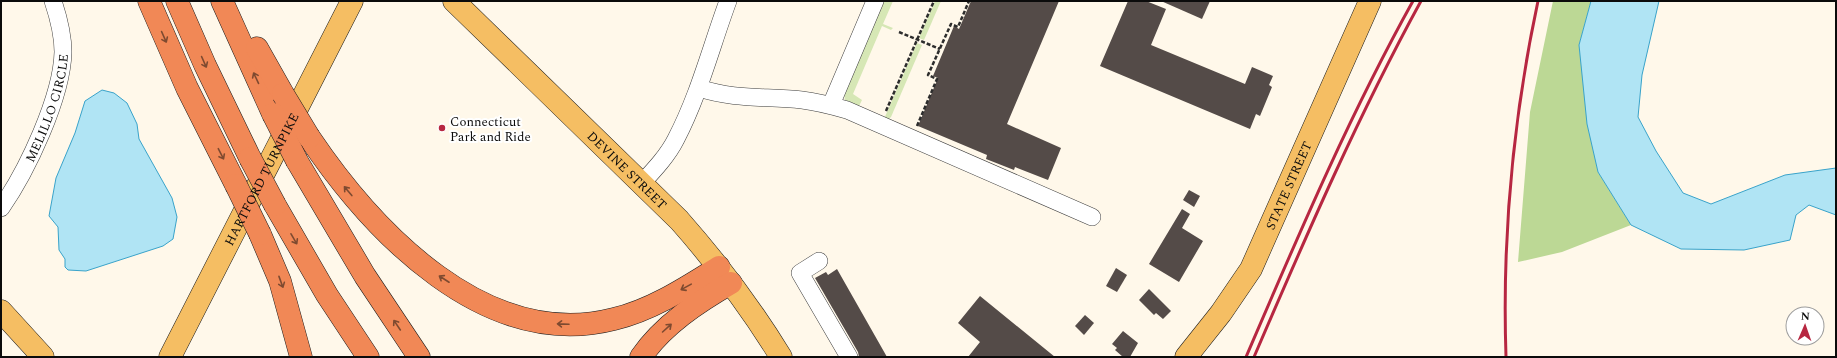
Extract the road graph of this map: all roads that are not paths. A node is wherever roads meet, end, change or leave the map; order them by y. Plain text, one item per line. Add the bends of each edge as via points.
1 (53, 1) edge
2 (149, 1) edge
3 (177, 1) edge
4 (222, 1) edge
5 (234, 1) edge
6 (352, 1) edge
7 (454, 1) edge
8 (728, 1) edge
9 (875, 1) edge
10 (1370, 1) edge
11 (699, 88) junction
12 (831, 105) junction
13 (642, 183) junction
14 (1, 208) edge
15 (1092, 216) dead end
16 (819, 261) dead end
17 (725, 275) junction
18 (1, 311) edge
19 (43, 357) edge
20 (170, 357) edge
21 (301, 357) edge
22 (368, 357) edge
23 (419, 357) edge
24 (641, 357) edge
25 (781, 357) edge
26 (849, 357) edge
27 (1186, 357) edge

1 - 14 street, MELILLO CIRCLE via 63,52 55,94 25,166
2 -> 21 highway, bridge via 184,82 260,234 280,281
3 -> 22 highway, bridge via 250,158 327,295
23 -> 4 highway, bridge via 361,270 297,161 272,114
17 -> 5 highway, bridge via 613,320 589,323 565,324 520,317 466,293 402,248 353,197 329,167 282,94
6 - 20 main road, HARTFORD TURNPIKE
7 - 13 main road, DEVINE STREET
8 - 11 street
9 - 12 street
10 - 27 main road, STATE STREET via 1251,269 1221,313
11 - 12 street via 732,96 802,100
11 - 13 street via 676,140
12 - 15 street
13 - 17 main road, DEVINE STREET via 679,220
16 - 26 street via 800,273
24 -> 17 highway via 676,320 708,296
17 - 25 main road, DEVINE STREET
18 - 19 main road

